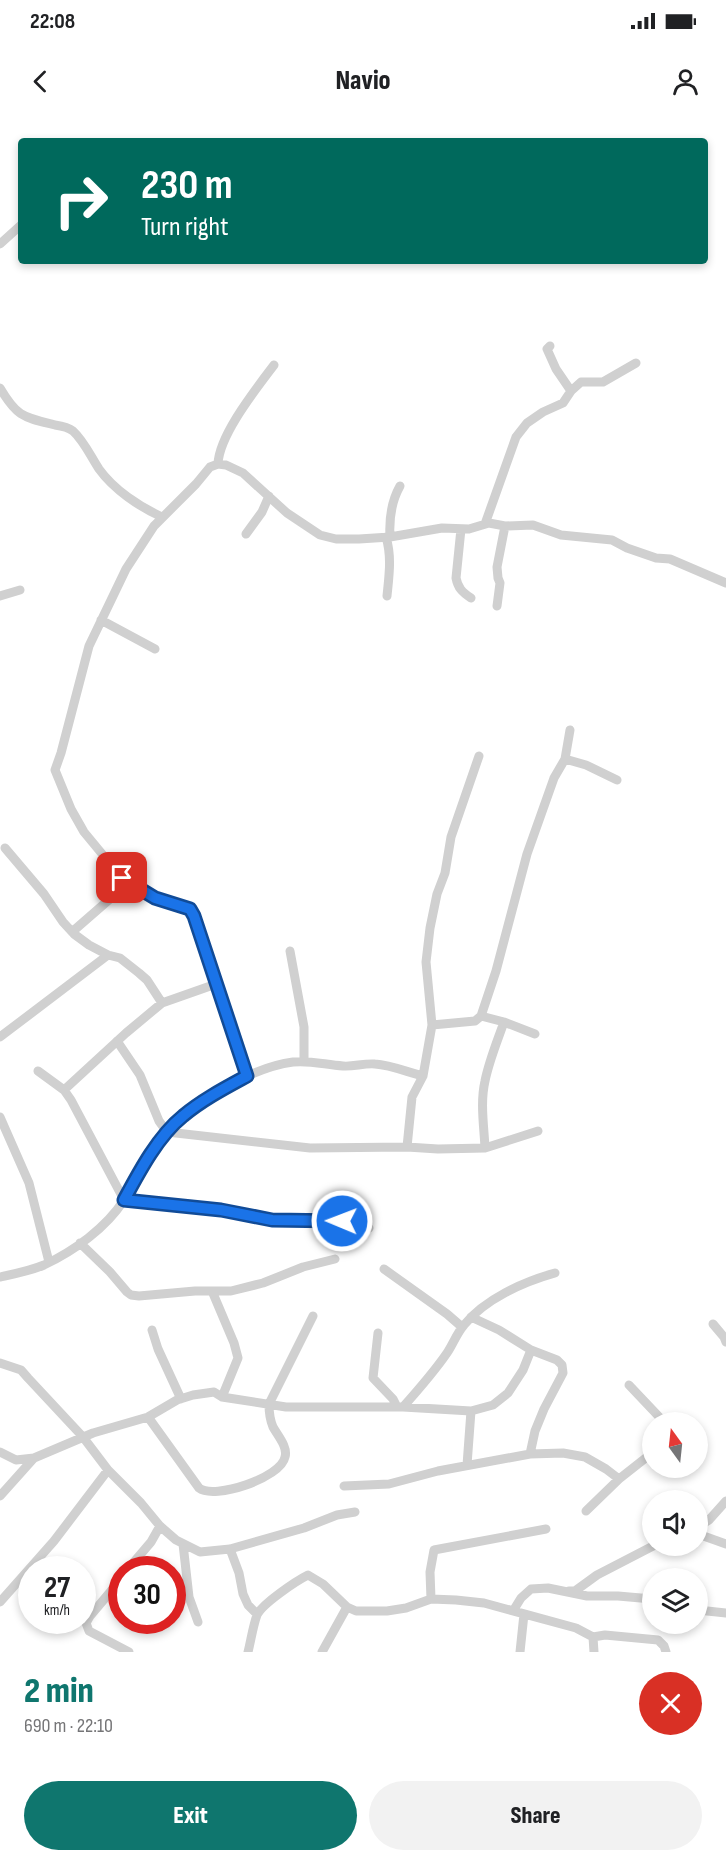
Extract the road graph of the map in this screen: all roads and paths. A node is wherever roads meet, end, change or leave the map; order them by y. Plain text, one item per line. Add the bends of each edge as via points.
1 (18, 228) edge
2 (0, 244) edge
3 (550, 346) dead end
4 (636, 363) dead end
5 (274, 365) dead end
6 (0, 388) edge
7 (571, 391) junction
8 (218, 464) junction
9 (400, 486) dead end
10 (269, 496) junction
11 (162, 517) junction
12 (485, 524) junction
13 (505, 526) junction
14 (461, 529) junction
15 (246, 534) dead end
16 (388, 537) junction
17 (726, 583) edge
18 (20, 590) dead end
19 (0, 596) edge
20 (387, 596) dead end
21 (471, 598) dead end
22 (497, 606) dead end
23 (101, 620) junction
24 (155, 649) dead end
25 (570, 730) dead end
26 (479, 756) dead end
27 (565, 759) junction
28 (616, 780) dead end
29 (5, 848) dead end
30 (126, 880) junction
31 (72, 932) junction
32 (290, 951) dead end
33 (108, 955) junction
34 (216, 984) junction
35 (162, 1003) junction
36 (481, 1016) junction
37 (504, 1022) junction
38 (432, 1025) junction
39 (536, 1034) dead end
40 (0, 1037) edge
41 (117, 1041) junction
42 (304, 1062) junction
43 (38, 1071) dead end
44 (247, 1076) junction
45 (423, 1076) junction
46 (64, 1090) junction
47 (0, 1116) edge
48 (538, 1131) dead end
49 (167, 1132) junction
50 (407, 1147) junction
51 (485, 1148) junction
52 (124, 1200) junction
53 (369, 1228) dead end
54 (80, 1243) junction
55 (335, 1259) dead end
56 (49, 1262) junction
57 (384, 1269) dead end
58 (555, 1273) dead end
59 (0, 1277) edge
60 (212, 1291) junction
61 (313, 1316) dead end
62 (471, 1317) junction
63 (713, 1324) dead end
64 (462, 1327) junction
65 (152, 1330) dead end
66 (378, 1333) dead end
67 (726, 1342) edge
68 (531, 1350) junction
69 (0, 1363) edge
70 (629, 1385) dead end
71 (222, 1397) junction
72 (181, 1399) junction
73 (268, 1404) junction
74 (400, 1407) junction
75 (471, 1411) junction
76 (655, 1412) edge
77 (148, 1417) junction
78 (83, 1437) junction
79 (0, 1452) edge
80 (530, 1454) junction
81 (34, 1458) junction
82 (642, 1461) edge
83 (467, 1465) junction
84 (108, 1470) junction
85 (619, 1479) junction
86 (344, 1486) dead end
87 (0, 1496) edge
88 (726, 1501) edge
89 (586, 1510) dead end
90 (355, 1512) dead end
91 (708, 1521) edge
92 (160, 1526) junction
93 (546, 1529) dead end
94 (708, 1538) edge
95 (183, 1544) junction
96 (726, 1544) edge
97 (230, 1549) junction
98 (642, 1552) edge
99 (139, 1556) edge
100 (566, 1591) junction
101 (108, 1595) edge
102 (642, 1598) edge
103 (431, 1599) junction
104 (0, 1602) edge
105 (347, 1608) junction
106 (513, 1611) junction
107 (708, 1611) edge
108 (726, 1613) edge
109 (257, 1614) junction
110 (524, 1614) junction
111 (198, 1622) dead end
112 (593, 1637) junction
113 (324, 1651) edge
114 (129, 1652) edge
115 (248, 1652) edge
116 (520, 1652) edge
117 (594, 1652) edge
118 (666, 1652) edge

1 - 2 street
3 - 7 street via 547,349 556,369
4 - 7 street via 603,382 581,382
5 - 8 street via 224,440
6 - 11 street via 25,418 75,432 111,483
7 - 12 street via 563,402 527,423 516,437
8 - 10 street via 243,473
8 - 11 street via 210,467
9 - 16 street via 394,496
10 - 15 street
10 - 16 street via 321,536 359,540
11 - 23 street via 126,569
12 - 13 street
12 - 14 street
13 - 17 street via 533,525 561,534 612,540
13 - 22 street via 497,567
14 - 16 street via 442,528
14 - 21 street via 456,578 463,593
16 - 20 street
18 - 19 street
23 - 24 street
23 - 30 street via 89,646 55,770 84,832
25 - 27 street
26 - 38 street via 451,837 430,928 426,962
27 - 28 street
27 - 36 street via 554,778 527,854
29 - 31 street
30 - 31 street
30 - 34 street via 155,898 190,909
31 - 33 street
32 - 42 street via 304,1027
33 - 35 street via 120,958 140,973
33 - 40 street
34 - 35 street
34 - 44 street
35 - 41 street
36 - 37 street
36 - 38 street via 475,1021
37 - 39 street
37 - 51 street via 484,1083
38 - 45 street
41 - 46 street
41 - 49 street via 140,1075
42 - 44 street via 280,1064
42 - 45 street via 345,1066 372,1063
43 - 46 street
44 - 49 street via 183,1116
45 - 50 street via 412,1097
46 - 52 street
47 - 56 street via 29,1183
48 - 51 street
49 - 50 street via 310,1148
49 - 52 street
50 - 51 street
52 - 53 street via 221,1210 272,1220 342,1221
52 - 54 street via 104,1224
54 - 56 street
54 - 60 street via 131,1295
55 - 60 street via 303,1266 248,1288
56 - 59 street
57 - 64 street
58 - 62 street via 512,1290
60 - 71 street via 238,1358
61 - 73 street
62 - 64 street
62 - 68 street
63 - 67 street
64 - 74 street via 428,1379
65 - 72 street
66 - 74 street via 374,1378
68 - 75 street via 508,1393 493,1405
68 - 80 street via 557,1360 563,1372 544,1409
69 - 78 street via 21,1370
70 - 76 street
71 - 72 street via 214,1392
71 - 73 street
72 - 77 street
73 - 74 street via 300,1408
73 - 77 street via 286,1453 283,1464 245,1486 211,1492 199,1488
74 - 75 street
75 - 83 street
77 - 78 street
78 - 81 street
78 - 84 street
79 - 81 street via 16,1460
80 - 83 street
80 - 85 street via 585,1456
81 - 87 street
82 - 85 street
83 - 86 street via 389,1484
84 - 92 street
84 - 104 street
85 - 89 street
88 - 91 street
90 - 97 street
92 - 95 street
92 - 99 street
93 - 103 street via 434,1550
94 - 96 street
95 - 97 street via 200,1552
95 - 111 street via 189,1597
97 - 109 street via 243,1594
98 - 100 street via 597,1575 576,1591
100 - 102 street via 587,1596
100 - 106 street via 531,1589
101 - 114 street via 86,1623 89,1631
103 - 105 street via 387,1611
103 - 106 street via 484,1603
105 - 109 street via 308,1575 274,1597
105 - 113 street
106 - 110 street
107 - 108 street
109 - 115 street
110 - 112 street via 576,1628
110 - 116 street
112 - 117 street
112 - 118 street via 658,1640

